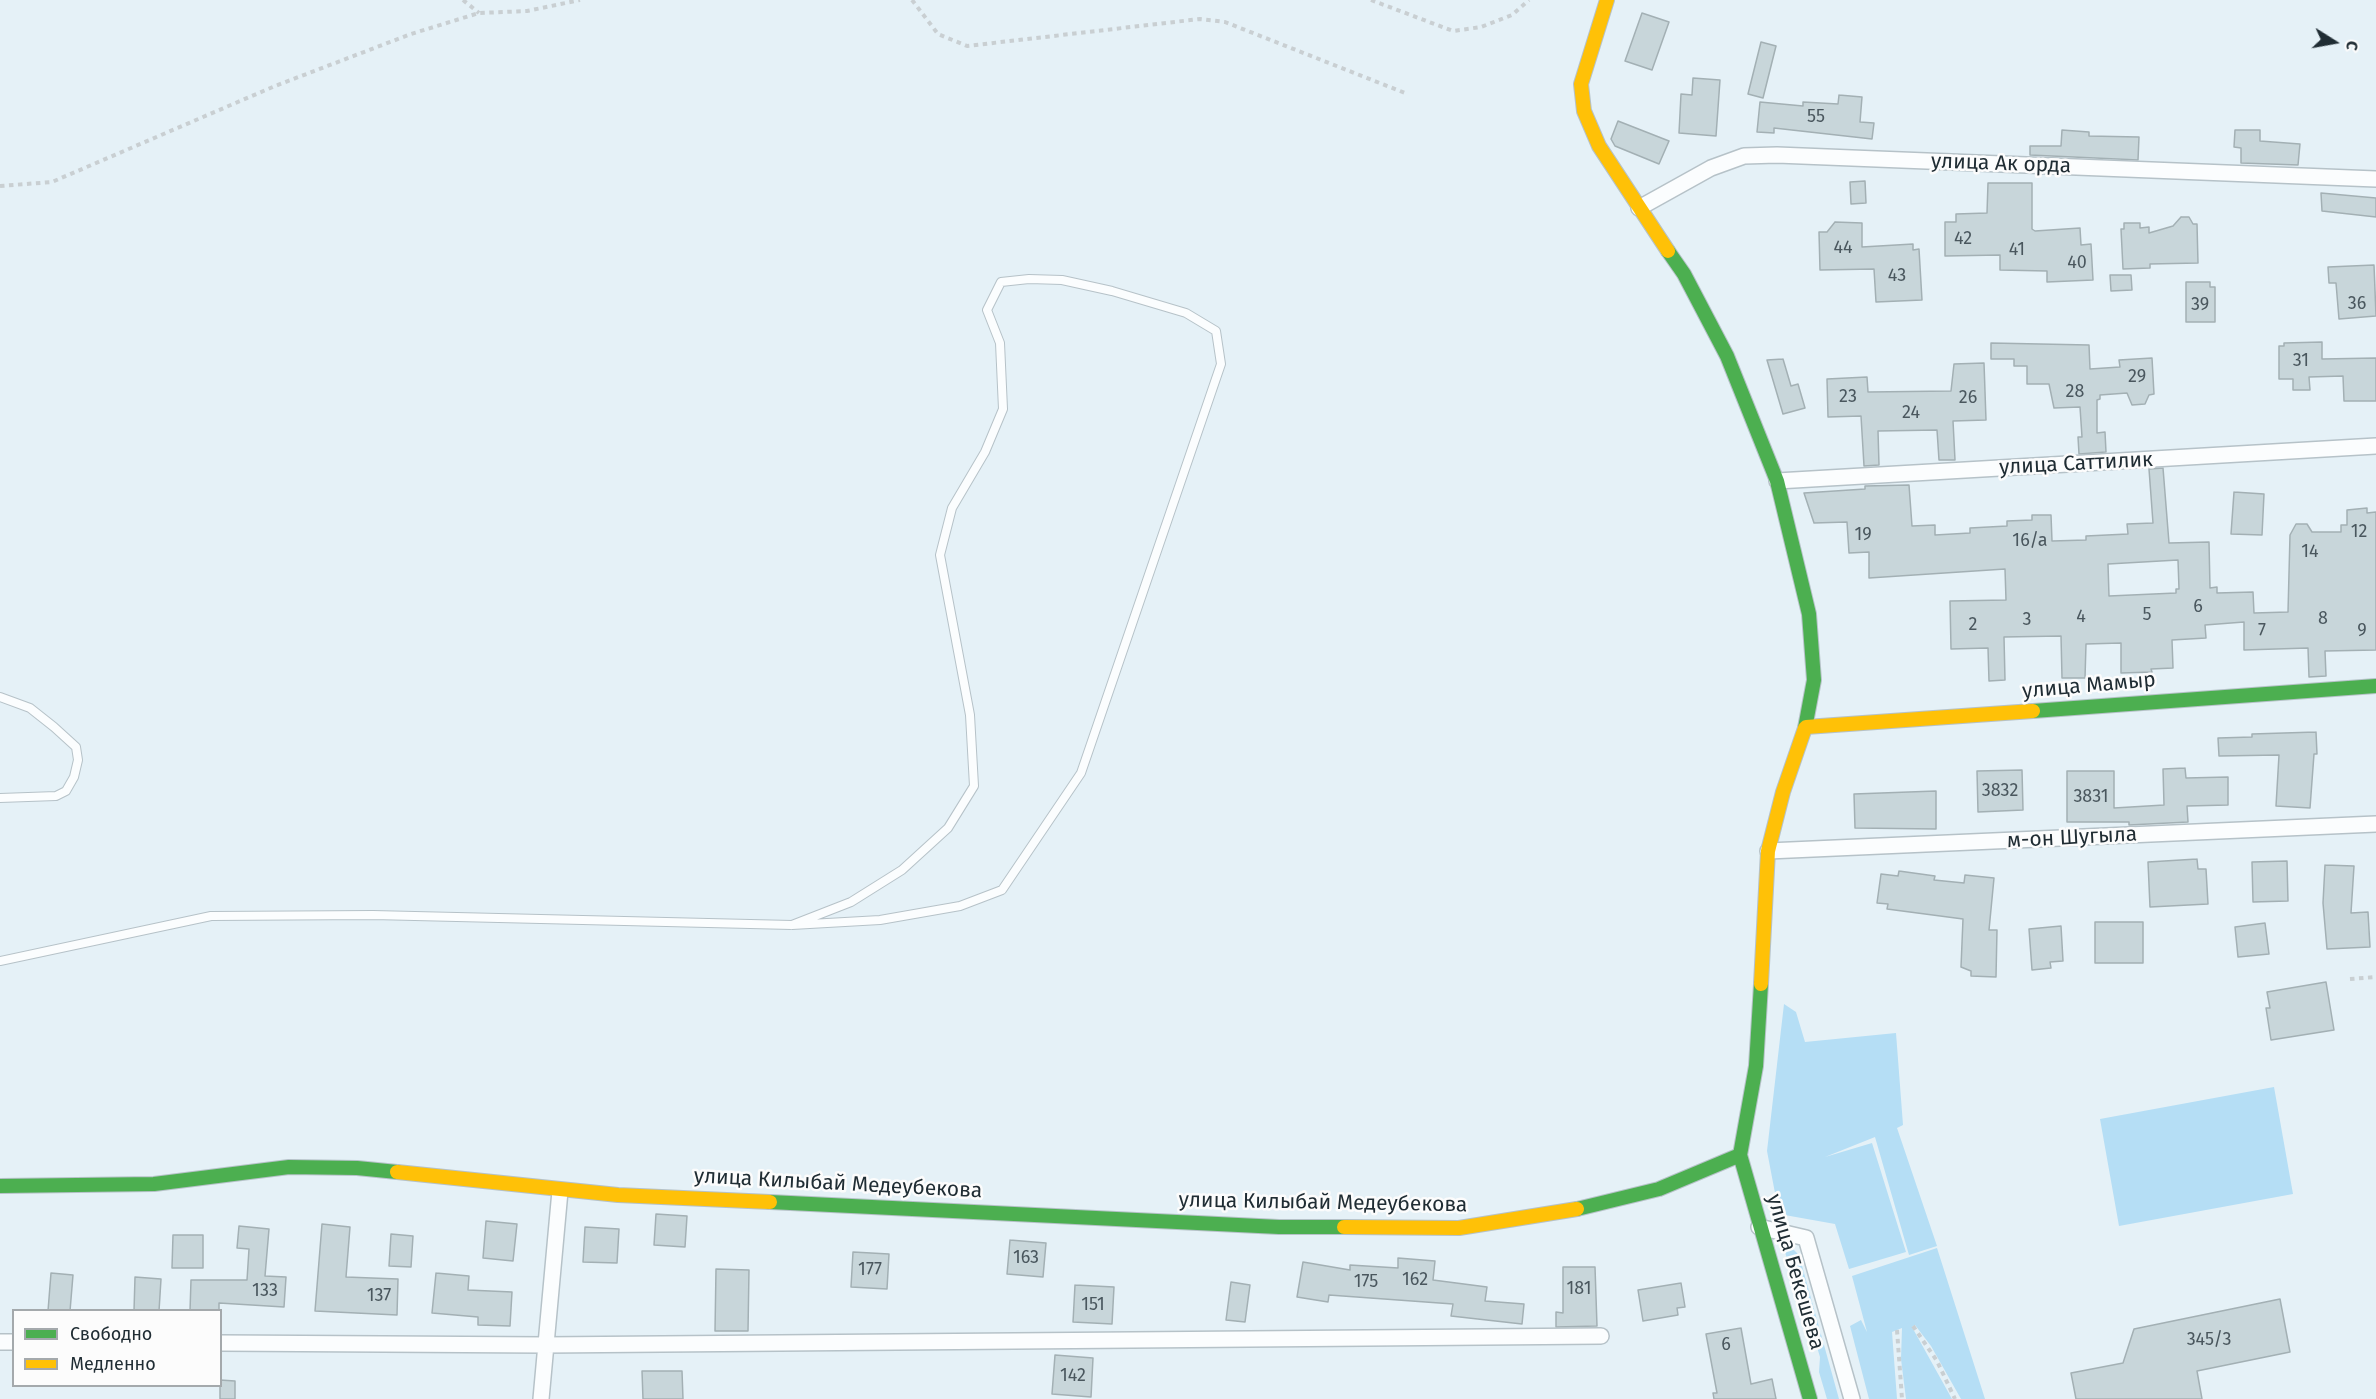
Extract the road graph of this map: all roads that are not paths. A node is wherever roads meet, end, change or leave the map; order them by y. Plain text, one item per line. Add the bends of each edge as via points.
1 (1607, 0) edge
2 (2376, 178) edge
3 (1638, 207) junction
4 (2376, 446) edge
5 (1777, 482) junction
6 (2376, 686) edge
7 (0, 697) edge
8 (1806, 726) junction
9 (0, 798) edge
10 (2376, 824) edge
11 (1768, 851) junction
12 (792, 926) junction
13 (0, 961) edge
14 (1740, 1155) junction
15 (0, 1186) edge
16 (560, 1191) junction
17 (1759, 1227) junction
18 (1601, 1336) dead end
19 (222, 1343) edge
20 (546, 1345) junction
21 (541, 1399) edge
22 (1810, 1399) edge
23 (1852, 1399) edge

1 - 3 main road via 1581,84 1584,111 1599,146
2 - 3 street, улица Ак орда via 1744,156 1711,168
3 - 5 main road via 1684,273 1727,356
4 - 5 street, улица Саттилик
5 - 8 main road via 1813,638 1814,680
6 - 8 main road, улица Мамыр
7 - 9 lane via 30,708 54,727 76,747 78,760 66,791 56,796
8 - 11 main road via 1782,792
10 - 11 street, м-он Шугыла
11 - 14 main road via 1756,1066
12 - 12 lane via 880,920 960,906 1002,890 1081,773 1221,364 1216,331 1186,313 1112,291 1062,280 1001,282 987,310 1000,343 1003,409 985,452 952,508 940,555 970,715 974,786 948,828 902,870 851,902
12 - 13 lane via 211,916
14 - 16 main road, улица Килыбай Медеубекова via 1659,1189 1553,1215 1459,1228 1268,1226
14 - 17 main road, улица Бекешева
15 - 16 main road, улица Килыбай Медеубекова via 154,1184 289,1167 357,1168
16 - 20 street
17 - 22 main road, улица Бекешева
17 - 23 street via 1806,1238
18 - 20 street
19 - 20 street
20 - 21 street

